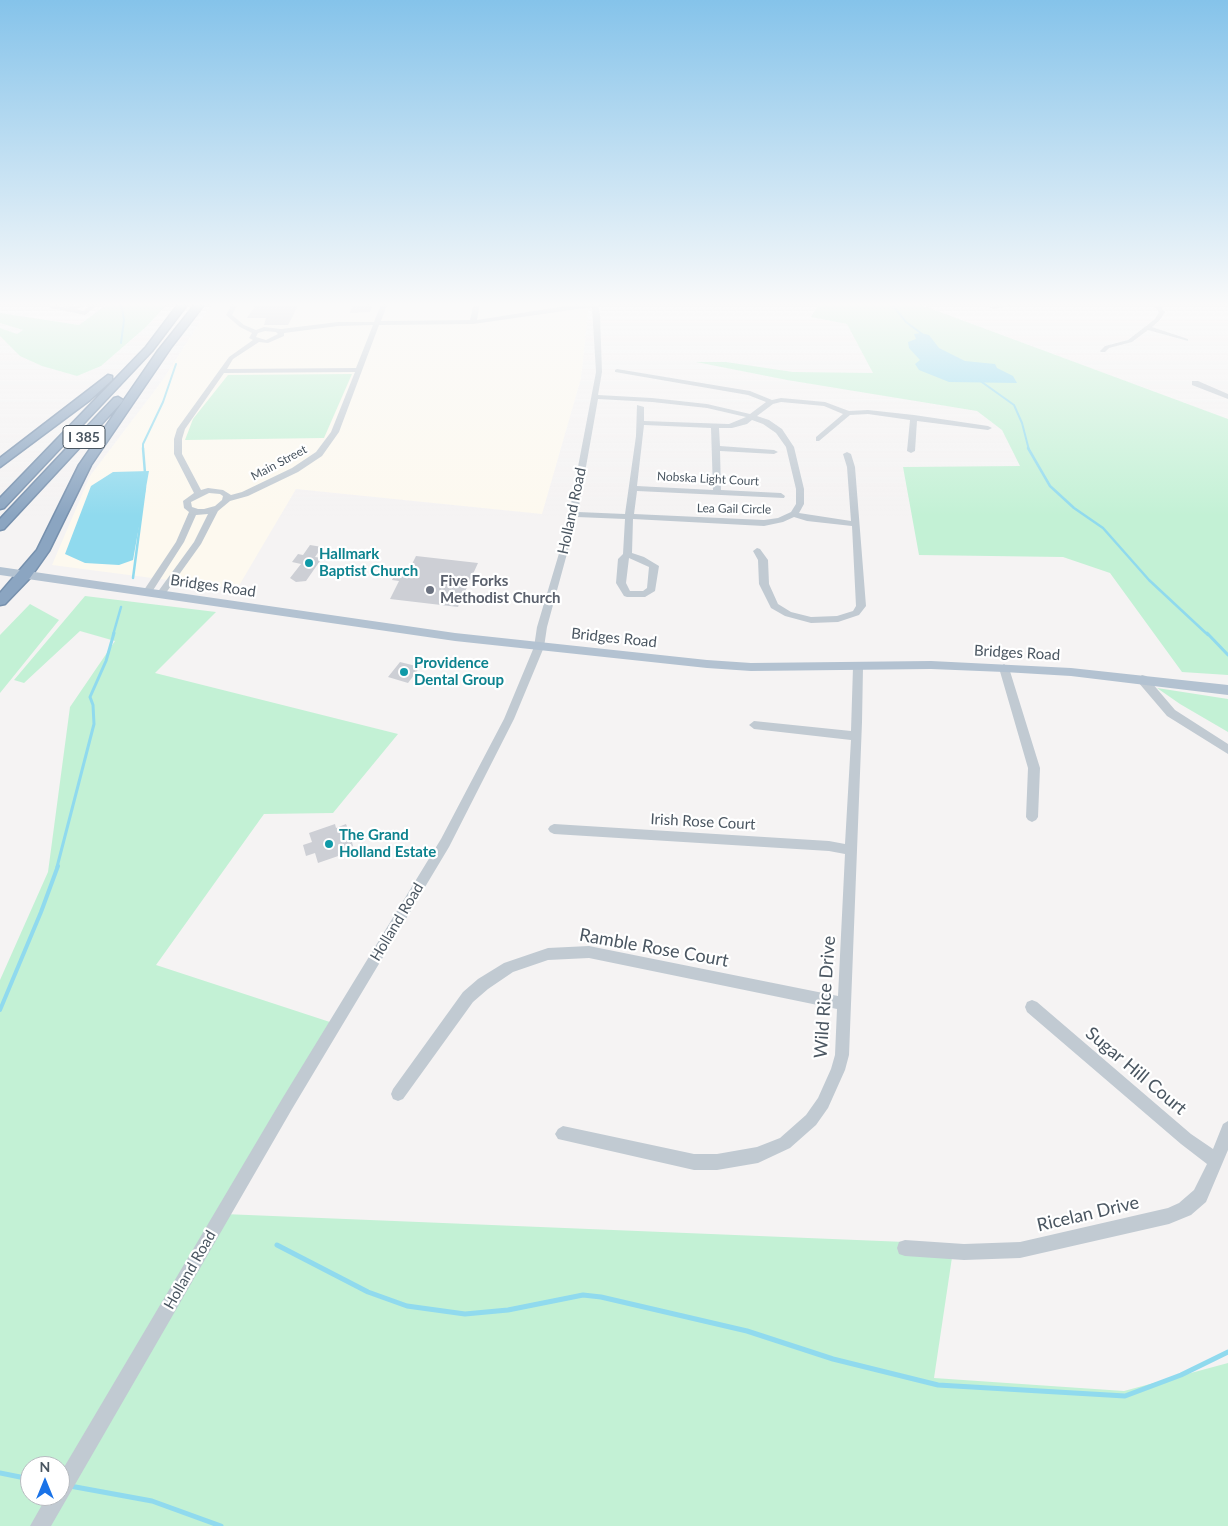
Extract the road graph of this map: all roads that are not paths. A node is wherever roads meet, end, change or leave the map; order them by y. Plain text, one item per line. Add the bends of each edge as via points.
1 (112, 373) edge
2 (126, 373) edge
3 (142, 373) edge
4 (148, 373) edge
5 (220, 373) edge
6 (359, 373) edge
7 (599, 373) edge
8 (631, 373) edge
9 (1195, 383) dead end
10 (595, 397) junction
11 (1228, 397) edge
12 (771, 402) junction
13 (640, 407) dead end
14 (848, 413) junction
15 (750, 415) junction
16 (914, 417) junction
17 (640, 423) junction
18 (715, 426) junction
19 (988, 428) dead end
20 (819, 439) dead end
21 (715, 448) junction
22 (911, 451) dead end
23 (774, 452) dead end
24 (847, 454) dead end
25 (0, 464) edge
26 (633, 488) junction
27 (717, 492) junction
28 (198, 493) junction
29 (781, 496) dead end
30 (227, 499) junction
31 (0, 505) edge
32 (214, 510) junction
33 (193, 511) junction
34 (573, 514) junction
35 (794, 514) junction
36 (629, 516) junction
37 (856, 524) junction
38 (0, 526) edge
39 (757, 550) dead end
40 (627, 554) junction
41 (0, 571) edge
42 (25, 576) junction
43 (146, 593) junction
44 (160, 595) junction
45 (0, 602) edge
46 (539, 647) junction
47 (858, 667) junction
48 (1004, 668) junction
49 (1142, 679) junction
50 (1228, 690) edge
51 (754, 725) dead end
52 (855, 736) junction
53 (1228, 750) edge
54 (1032, 817) dead end
55 (554, 830) dead end
56 (850, 850) junction
57 (843, 1004) junction
58 (1032, 1008) dead end
59 (398, 1094) dead end
60 (1228, 1129) edge
61 (563, 1134) dead end
62 (1216, 1161) junction
63 (905, 1248) dead end
64 (70, 1475) edge
65 (52, 1506) edge
66 (43, 1521) edge

1 - 25 highway via 86,398
2 - 31 highway, I 385
3 - 38 highway, I 385
4 - 42 highway via 85,465 43,550
5 - 28 street via 186,419 178,439 178,454
6 - 30 street, Main Street via 335,432 320,454 254,490
7 - 10 street, Holland Road
8 - 12 street via 750,393
9 - 11 street
10 - 15 street, Lea Gail Circle via 670,401
10 - 34 street, Holland Road
12 - 14 street via 791,400 825,404
12 - 15 street
13 - 17 street
14 - 16 street
14 - 20 street
15 - 18 street via 744,422
15 - 35 street, Lea Gail Circle via 772,425 790,447 801,498
16 - 19 street
16 - 22 street
17 - 18 street
17 - 26 street
18 - 21 street
21 - 23 street
21 - 27 street
24 - 37 street
26 - 27 street, Nobska Light Court
26 - 36 street
27 - 29 street, Nobska Light Court
28 - 30 street via 216,490 223,492
28 - 33 street via 187,501 188,508
30 - 32 street
32 - 33 street
32 - 44 street via 198,542
33 - 43 street via 180,542
34 - 36 street, Lea Gail Circle
34 - 46 street, Holland Road
35 - 36 street, Lea Gail Circle via 780,520 752,523
35 - 37 street
36 - 40 street
37 - 39 street via 861,606 856,613 838,619 811,620 788,614 774,606 764,584 763,560
40 - 40 street via 623,559 621,583 626,594 645,594 652,589 654,566
41 - 42 main road, Bridges Road
42 - 43 main road, Bridges Road
42 - 45 highway
43 - 44 main road, Bridges Road
44 - 46 main road, Bridges Road
46 - 47 main road, Bridges Road via 707,664
46 - 64 street, Holland Road via 509,719 445,843 282,1112
47 - 48 main road, Bridges Road
47 - 52 street, Wild Rice Drive
48 - 49 main road, Bridges Road
48 - 54 street via 1034,768
49 - 50 main road, Bridges Road
49 - 53 street via 1171,713
51 - 52 street
52 - 56 street, Wild Rice Drive
55 - 56 street, Irish Rose Court via 829,846
56 - 57 street, Wild Rice Drive
57 - 59 street, Ramble Rose Court via 589,952 548,954 509,967 468,997
57 - 61 street, Wild Rice Drive via 842,1055 832,1088 811,1120 776,1148 740,1159 694,1162
58 - 62 street, Sugar Hill Court
60 - 62 street, Ricelan Drive
62 - 63 street, Ricelan Drive via 1200,1196 1185,1209 1169,1216 1020,1250 964,1252
65 - 66 street

